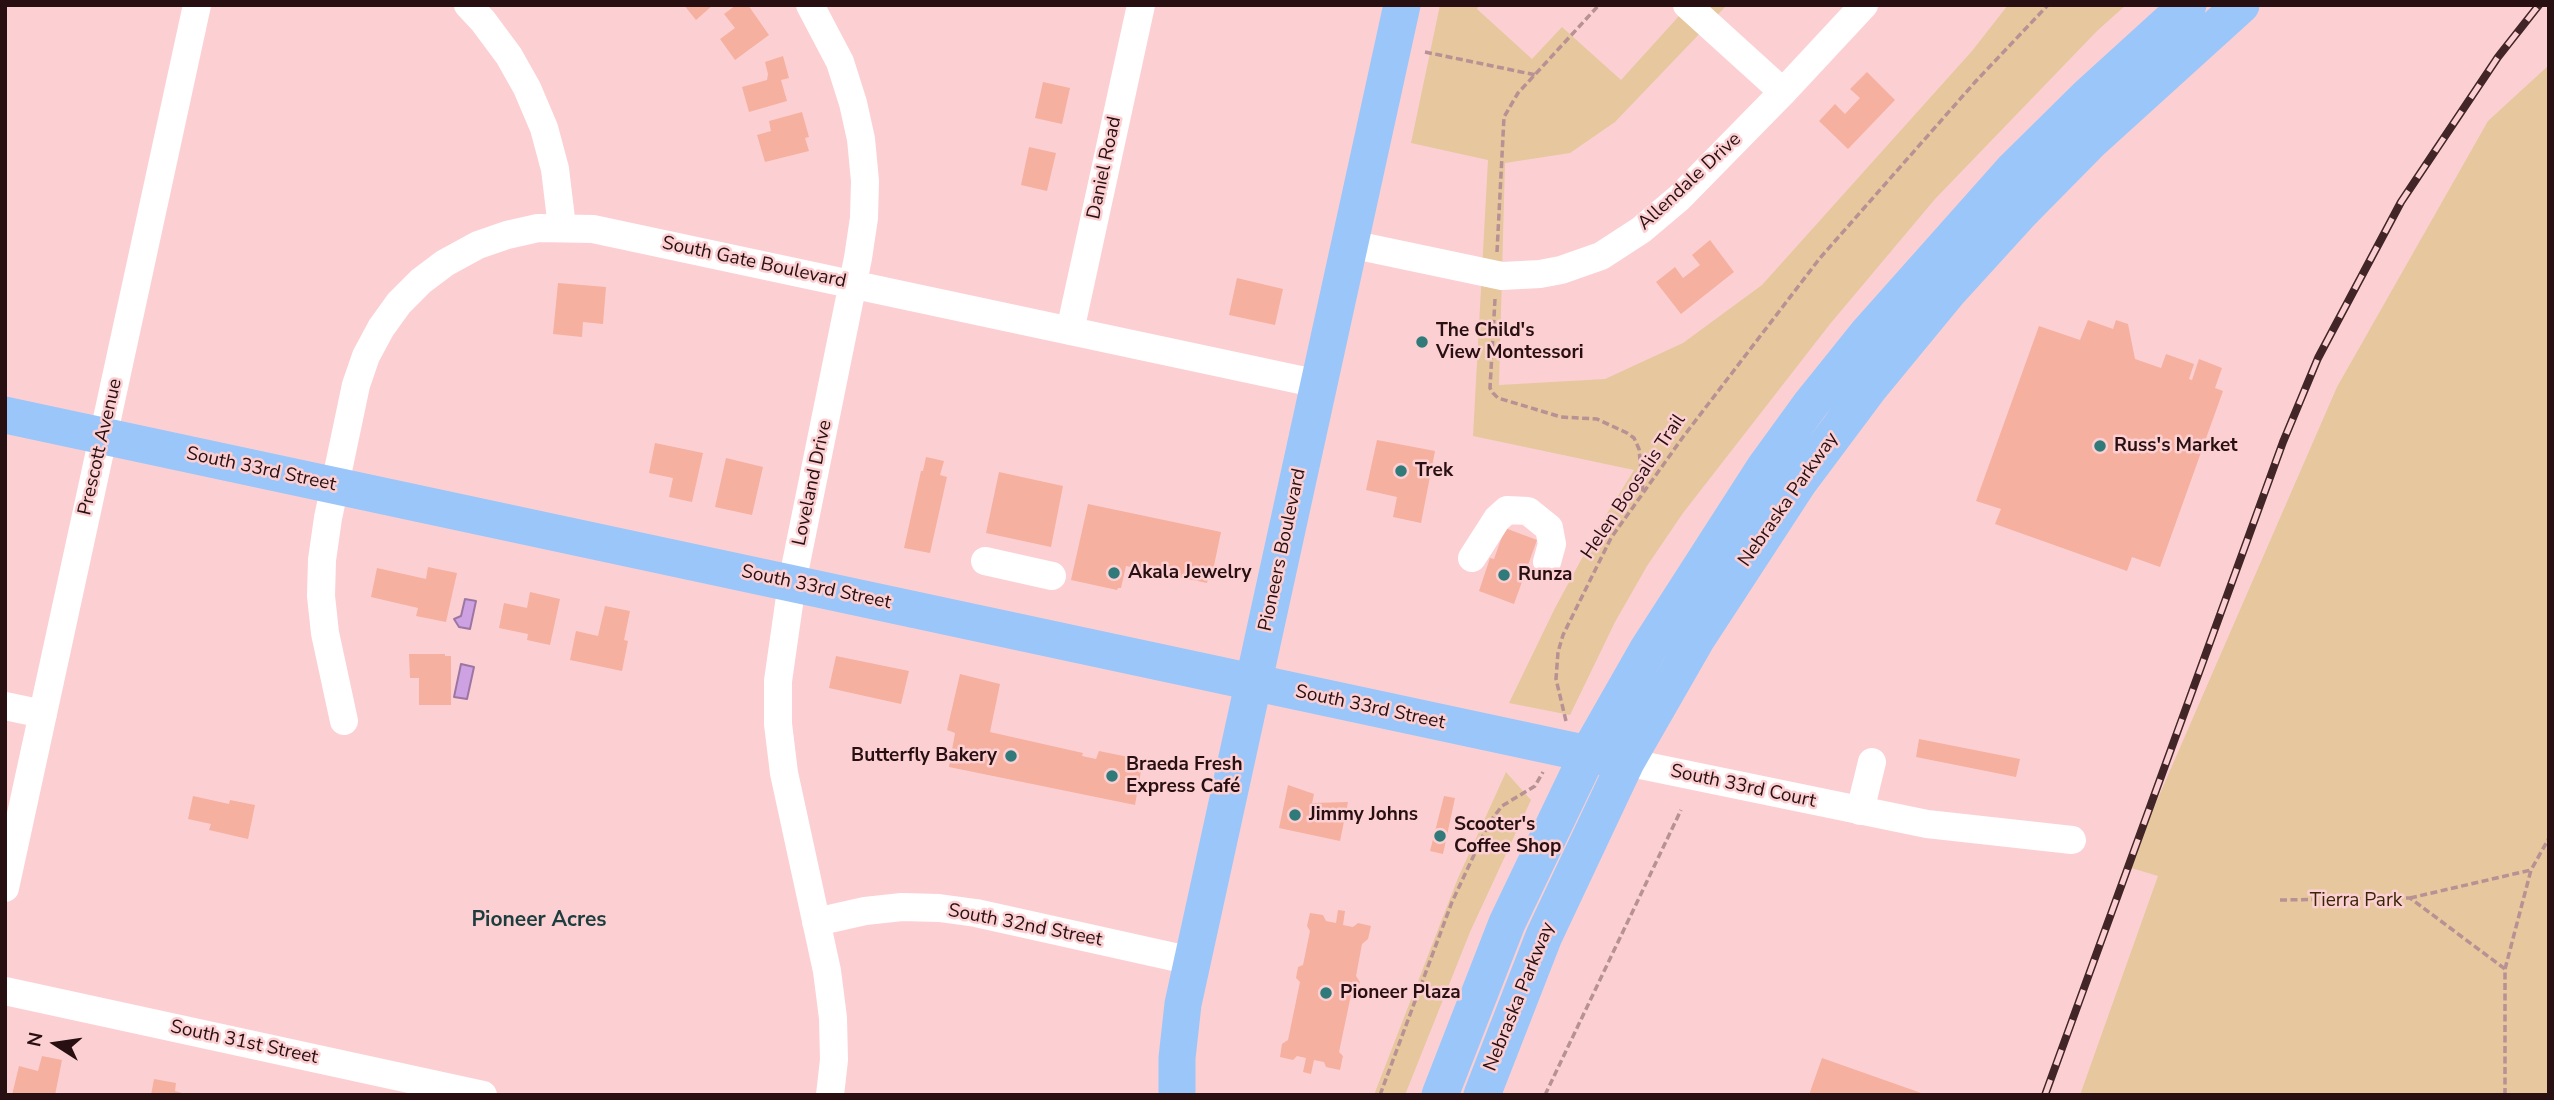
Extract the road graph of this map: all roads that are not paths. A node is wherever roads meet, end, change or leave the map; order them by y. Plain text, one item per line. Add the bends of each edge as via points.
1 (197, 5) edge
2 (468, 5) edge
3 (810, 5) edge
4 (1141, 5) edge
5 (1402, 5) edge
6 (1687, 5) edge
7 (1864, 5) edge
8 (2188, 5) edge
9 (2241, 5) edge
10 (1783, 92) junction
11 (562, 227) junction
12 (1350, 244) junction
13 (853, 284) junction
14 (1070, 331) junction
15 (1319, 384) junction
16 (5, 415) edge
17 (104, 437) junction
18 (334, 486) junction
19 (1472, 558) dead end
20 (985, 561) dead end
21 (1547, 562) dead end
22 (1052, 576) dead end
23 (792, 583) junction
24 (1253, 683) junction
25 (5, 706) edge
26 (43, 715) junction
27 (344, 721) dead end
28 (1571, 752) junction
29 (1626, 762) junction
30 (1872, 762) dead end
31 (1860, 811) junction
32 (2072, 840) dead end
33 (5, 888) edge
34 (817, 922) junction
35 (1192, 961) junction
36 (5, 991) edge
37 (1182, 1004) junction
38 (483, 1095) edge
39 (830, 1095) edge
40 (1161, 1095) edge
41 (1177, 1095) edge
42 (1440, 1095) edge
43 (1482, 1095) edge

1 - 17 street, Prescott Avenue
2 - 11 street via 502,47 544,128
3 - 13 street, Loveland Drive via 840,62 861,139 864,218
4 - 14 street, Daniel Road
5 - 12 main road, Pioneers Boulevard
6 - 10 street
7 - 10 street, Allendale Drive
8 - 28 main road, Nebraska Parkway via 2012,171 1834,374 1765,467 1648,649
9 - 29 main road, Nebraska Parkway via 2100,132 2021,212 1870,387 1758,544
10 - 12 street, Allendale Drive via 1668,207 1621,244 1581,265 1502,276
11 - 13 street, South Gate Boulevard via 593,229
11 - 18 street, South Gate Boulevard via 538,228 478,245 445,263 399,303 366,356
12 - 15 main road, Pioneers Boulevard
13 - 14 street, South Gate Boulevard
13 - 23 street, Loveland Drive
14 - 15 street, South Gate Boulevard
15 - 24 main road, Pioneers Boulevard
16 - 17 main road, South 33rd Street
17 - 18 main road, South 33rd Street
17 - 26 street, Prescott Avenue
18 - 23 main road, South 33rd Street
18 - 27 street, South Gate Boulevard via 321,596
19 - 21 street via 1507,510 1528,511 1549,528 1552,544
20 - 22 street
23 - 24 main road, South 33rd Street
23 - 34 street, Loveland Drive via 778,681 778,724 784,773
24 - 28 main road, South 33rd Street
24 - 35 main road, Pioneers Boulevard
25 - 26 street
26 - 33 street, Prescott Avenue
28 - 29 main road, South 33rd Street
28 - 42 main road, Nebraska Parkway
29 - 31 street, South 33rd Court
29 - 43 main road, Nebraska Parkway via 1544,936
30 - 31 street
31 - 32 street, South 33rd Court via 1953,828
34 - 35 street, South 32nd Street via 902,907 939,908
34 - 39 street, Loveland Drive via 833,1018
35 - 37 main road, Pioneers Boulevard
36 - 38 street, South 31st Street
37 - 40 street, Pioneers Boulevard
37 - 41 main road

